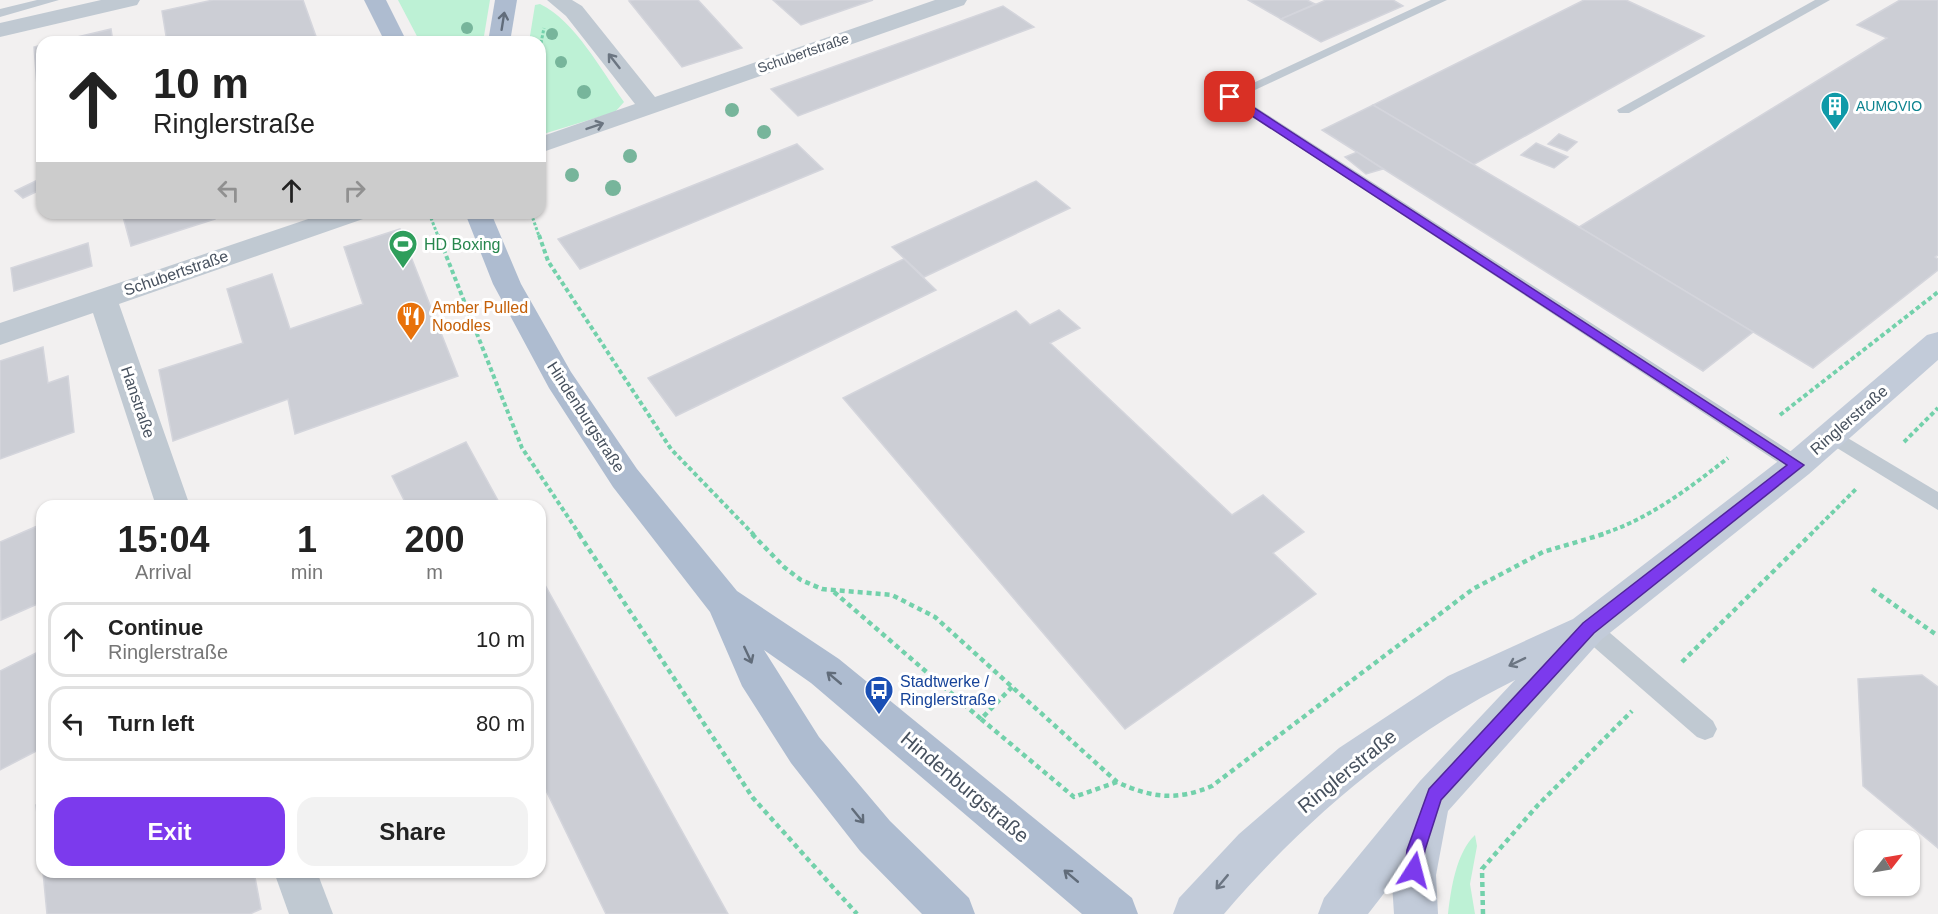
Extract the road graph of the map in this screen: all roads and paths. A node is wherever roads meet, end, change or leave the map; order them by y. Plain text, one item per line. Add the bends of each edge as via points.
1 (52, 0) edge
2 (129, 0) edge
3 (375, 0) edge
4 (506, 0) edge
5 (558, 0) edge
6 (956, 0) edge
7 (1413, 0) edge
8 (1441, 0) edge
9 (1824, 0) edge
10 (1426, 7) junction
11 (0, 13) edge
12 (0, 30) edge
13 (391, 36) edge
14 (500, 36) edge
15 (650, 107) junction
16 (1624, 110) dead end
17 (546, 143) edge
18 (336, 219) edge
19 (431, 219) edge
20 (480, 219) edge
21 (533, 219) edge
22 (1938, 292) edge
23 (103, 299) junction
24 (0, 334) edge
25 (1938, 343) edge
26 (1938, 408) edge
27 (1831, 435) junction
28 (1754, 436) junction
29 (1797, 465) junction
30 (1880, 466) junction
31 (171, 500) edge
32 (1938, 502) edge
33 (1872, 589) dead end
34 (834, 592) junction
35 (724, 602) junction
36 (1588, 628) junction
37 (1938, 636) edge
38 (1012, 687) junction
39 (1657, 687) junction
40 (981, 719) junction
41 (1705, 729) dead end
42 (1117, 782) junction
43 (1435, 795) junction
44 (298, 878) edge
45 (311, 914) edge
46 (857, 914) edge
47 (953, 914) edge
48 (1116, 914) edge
49 (1196, 914) edge
50 (1340, 914) edge
51 (1416, 914) edge
52 (1484, 914) edge

1 - 11 lane
2 - 12 street
3 - 13 main road
14 -> 4 main road
15 -> 5 street via 574,10
6 - 15 street, Schubertstraße
7 - 10 lane
8 - 10 lane
9 - 16 lane
10 - 28 lane via 1230,97
17 -> 15 street, Schubertstraße
18 - 23 street, Schubertstraße
19 - 46 path via 522,448 753,798
20 - 35 main road, Hindenburgstraße via 507,284 560,380 625,478
21 - 34 path via 548,261 671,449 784,567 801,580
22 - 28 path
23 - 24 street, Schubertstraße
23 - 31 street, Hanstraße
25 - 27 street, Ringlerstraße
26 - 30 path
27 - 29 street, Ringlerstraße
27 - 30 lane
28 - 29 lane
28 - 42 path via 1692,486 1650,513 1603,534 1543,552 1473,589 1212,786 1195,794 1165,798 1145,796
29 - 36 street, Ringlerstraße
30 - 32 lane
30 - 39 path
33 - 37 path
34 - 38 path via 892,595 935,617
34 - 40 path
35 -> 47 main road, Hindenburgstraße via 756,674 805,750 874,836
48 -> 35 main road, Hindenburgstraße via 825,671
36 - 39 lane
36 - 43 street, Ringlerstraße
36 -> 49 street, Ringlerstraße via 1464,687 1370,748 1250,852
38 - 40 path
38 - 42 path
39 - 41 lane
39 - 52 path via 1538,805 1482,869
40 - 42 path via 1074,797
43 - 50 street, Ringlerstraße
43 - 51 street via 1416,850
44 - 45 street

